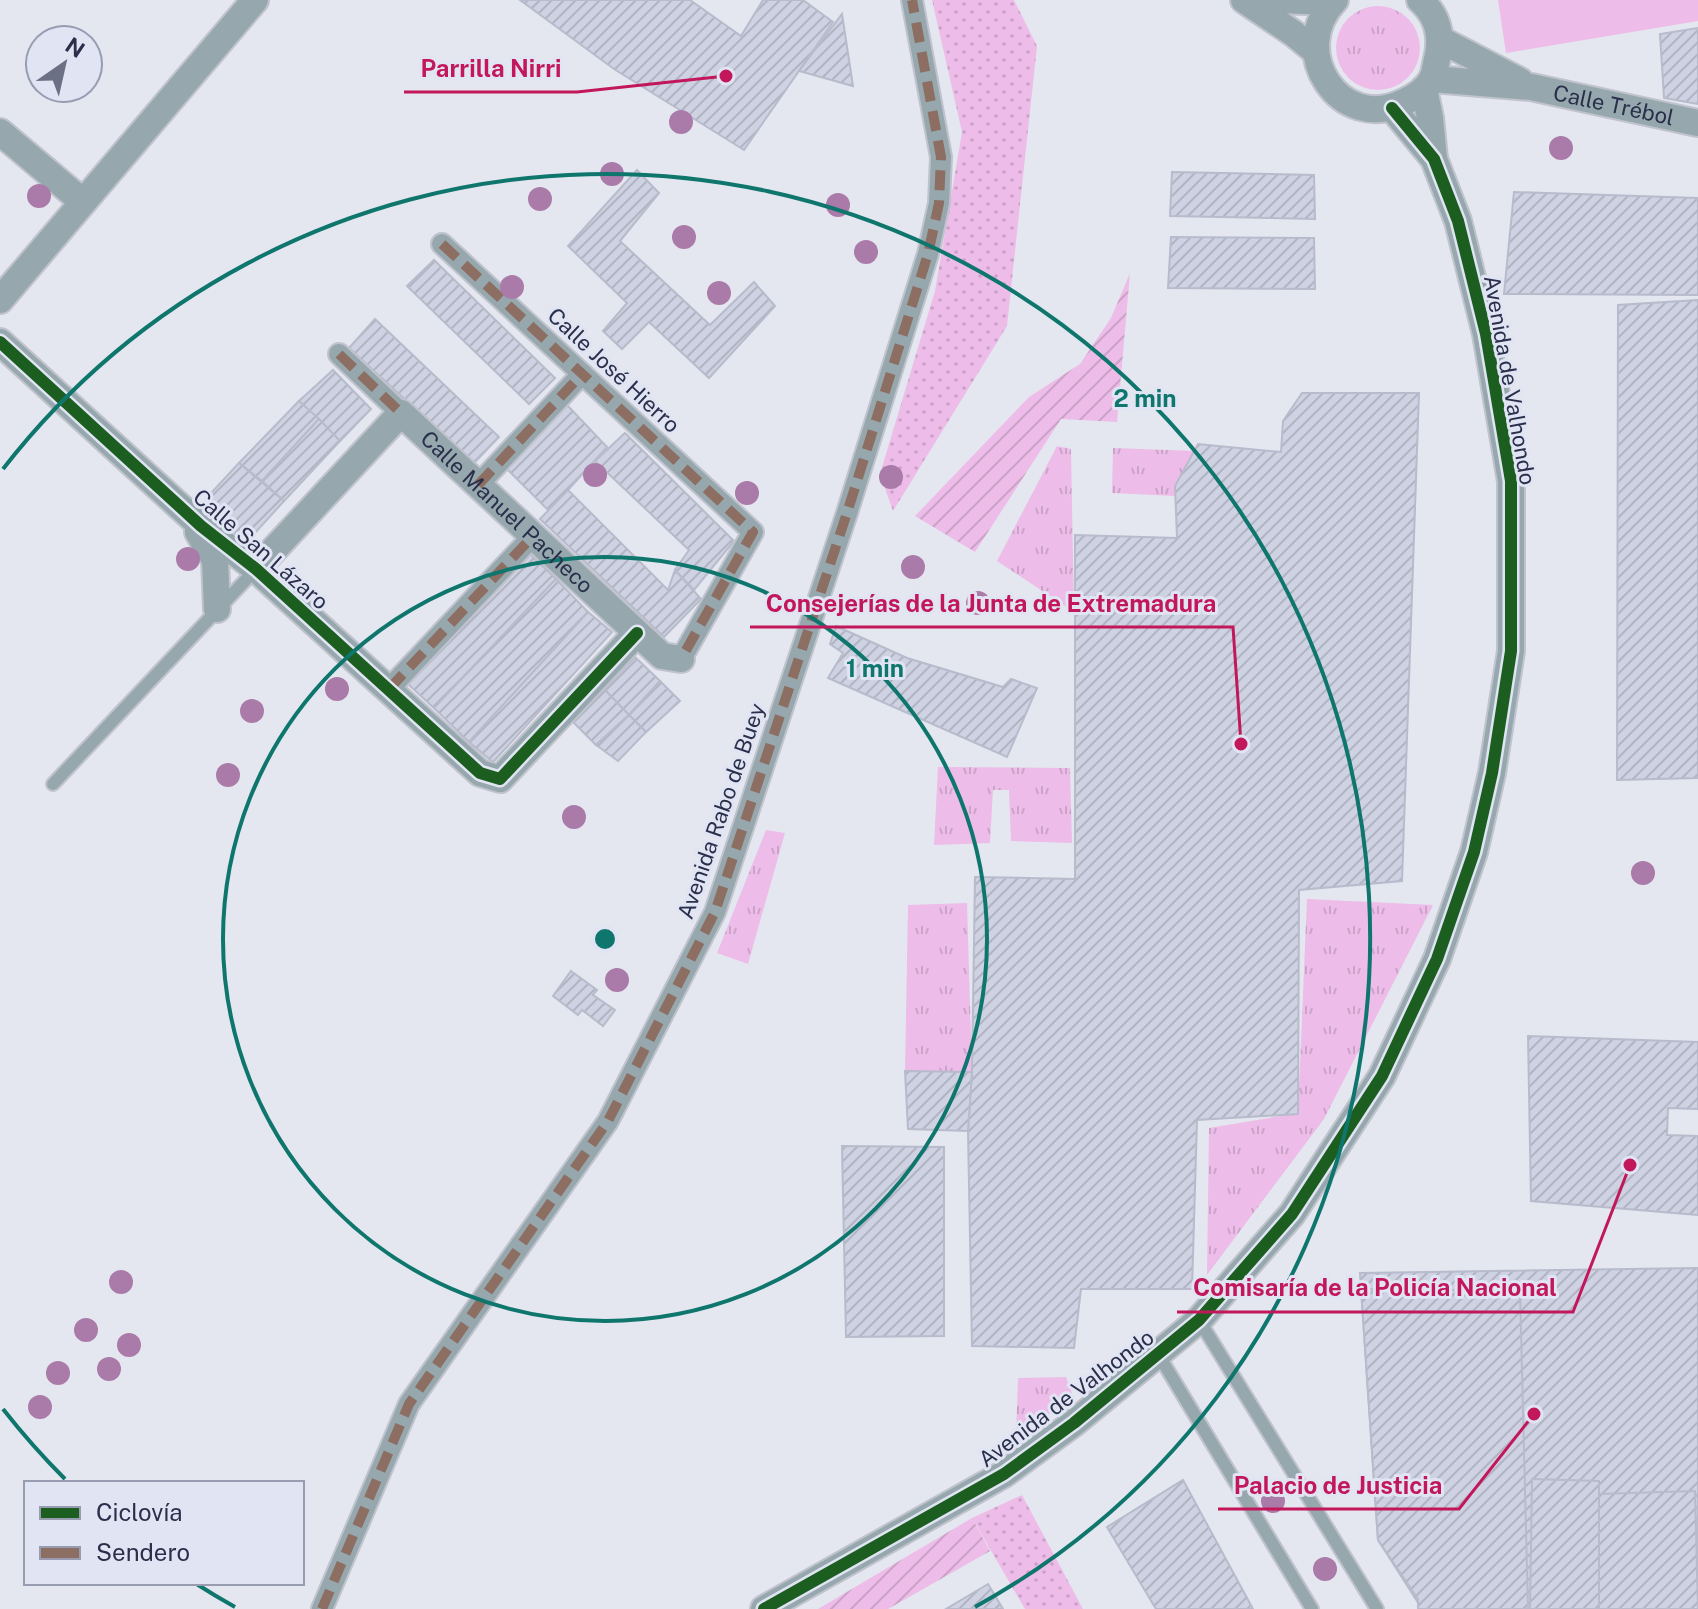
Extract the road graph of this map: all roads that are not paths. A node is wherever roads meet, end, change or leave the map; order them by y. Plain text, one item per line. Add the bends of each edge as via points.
1 (255, 0) edge
2 (912, 0) edge
3 (1244, 0) edge
4 (1278, 0) edge
5 (1420, 0) edge
6 (1333, 1) edge
7 (1441, 40) junction
8 (1315, 51) junction
9 (1428, 84) junction
10 (1531, 87) junction
11 (1392, 108) junction
12 (1698, 123) edge
13 (0, 132) edge
14 (1434, 159) junction
15 (83, 202) junction
16 (442, 244) dead end
17 (0, 300) edge
18 (0, 342) edge
19 (339, 354) dead end
20 (582, 374) junction
21 (401, 413) junction
22 (478, 485) junction
23 (184, 508) junction
24 (533, 536) junction
25 (256, 569) junction
26 (217, 609) junction
27 (637, 633) junction
28 (681, 659) joint
29 (389, 689) junction
30 (53, 784) dead end
31 (1199, 1320) junction
32 (1158, 1354) junction
33 (322, 1609) edge
34 (764, 1609) edge
35 (1312, 1609) edge
36 (1377, 1609) edge

1 - 15 street
2 - 33 street, Avenida Rabo de Buey via 941,157 939,203 928,254 715,912 608,1121 409,1404
3 - 8 street
4 - 6 street
5 - 7 street
6 - 8 street via 1316,33
7 - 9 street
7 - 10 street, Calle Trébol
8 - 11 street via 1319,70 1343,99 1361,107
9 - 10 street, Calle Trébol
9 - 11 street
9 - 14 street, Avenida de Valhondo
10 - 12 street, Calle Trébol
11 - 14 street, Avenida de Valhondo
13 - 15 street
14 - 31 street, Avenida de Valhondo via 1458,221 1486,334 1511,481 1511,651 1492,773 1474,852 1437,959 1382,1076 1292,1214
15 - 17 street
16 - 20 street, Calle José Hierro
18 - 23 street, Calle San Lázaro
19 - 21 street, Calle Manuel Pacheco
20 - 22 street
20 - 28 street, Calle José Hierro via 753,532
21 - 22 street, Calle Manuel Pacheco
21 - 25 street
22 - 24 street, Calle Manuel Pacheco
23 - 25 street, Calle San Lázaro
23 - 26 street, Calle San Lázaro via 215,560
24 - 27 street, Calle Manuel Pacheco
24 - 29 street
25 - 26 lane
25 - 29 street, Calle San Lázaro
26 - 30 lane
27 - 28 street, Calle Manuel Pacheco via 662,656
27 - 29 street, Calle San Lázaro via 500,779 480,773
31 - 32 street, Avenida de Valhondo
31 - 36 lane
32 - 34 street, Avenida de Valhondo via 1004,1474
32 - 35 lane

